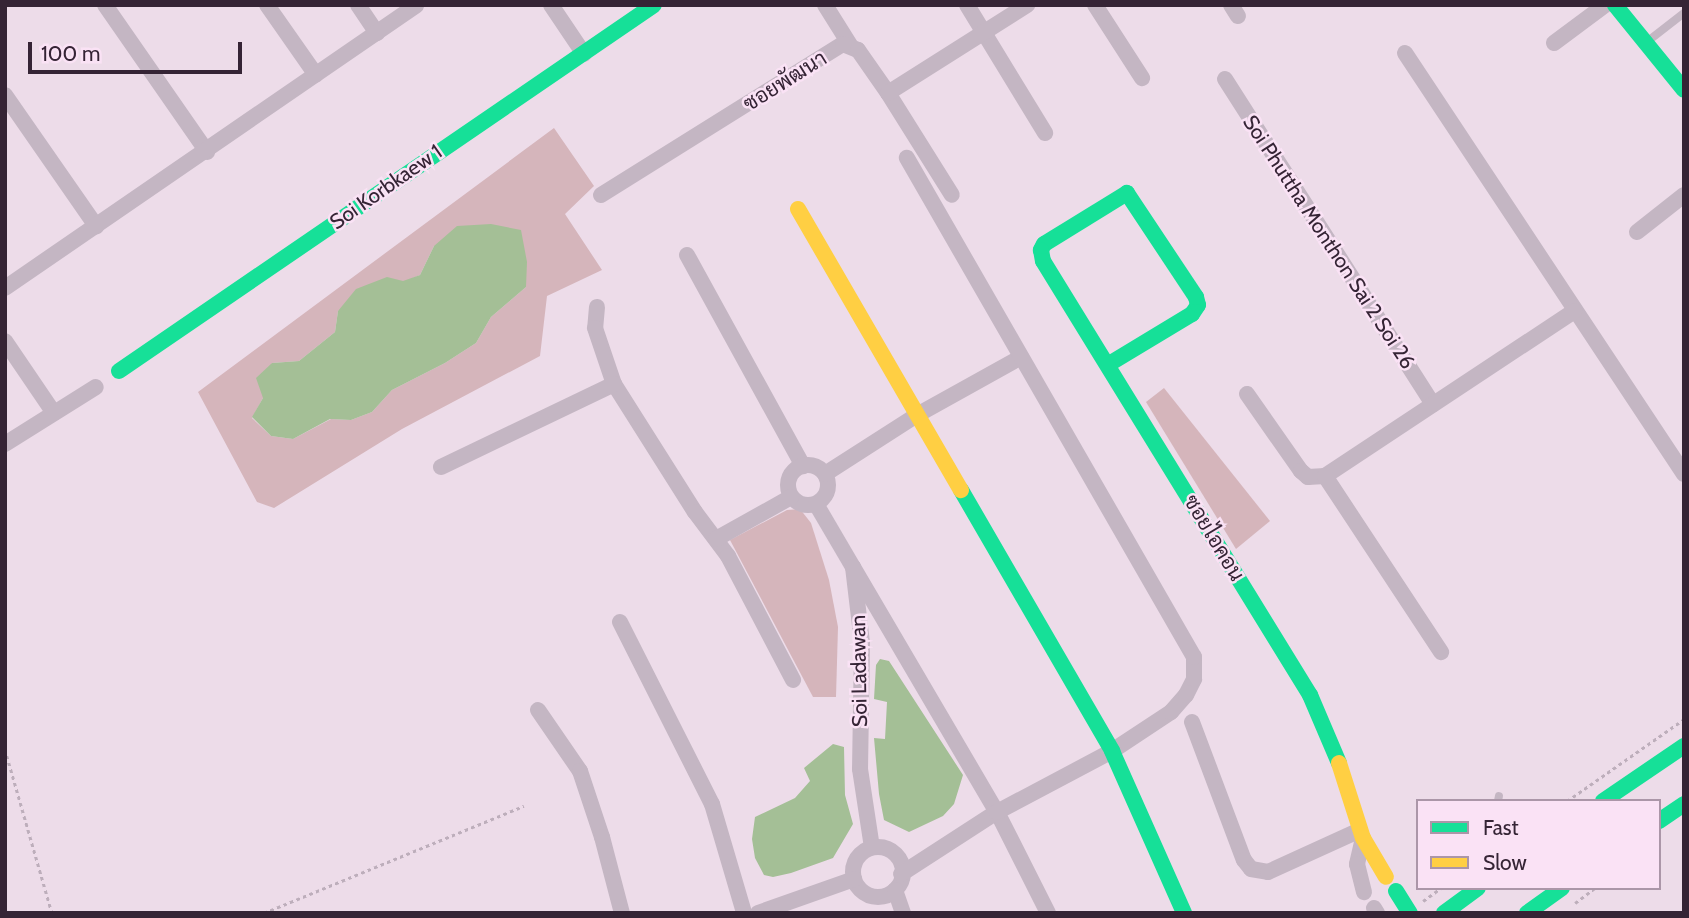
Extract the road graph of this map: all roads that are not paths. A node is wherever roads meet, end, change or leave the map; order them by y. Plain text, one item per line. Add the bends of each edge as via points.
1 (106, 5) edge
2 (267, 5) edge
3 (358, 5) edge
4 (416, 5) edge
5 (551, 5) edge
6 (654, 5) edge
7 (825, 5) edge
8 (967, 5) edge
9 (1027, 5) edge
10 (1095, 5) edge
11 (1605, 5) edge
12 (1615, 5) edge
13 (1684, 13) edge
14 (377, 33) junction
15 (984, 33) junction
16 (1645, 42) junction
17 (1554, 43) dead end
18 (850, 45) junction
19 (1405, 53) dead end
20 (584, 54) junction
21 (316, 75) junction
22 (1142, 78) dead end
23 (1225, 79) dead end
24 (1684, 90) edge
25 (888, 93) junction
26 (5, 95) edge
27 (1045, 133) dead end
28 (207, 152) junction
29 (907, 158) dead end
30 (601, 195) dead end
31 (952, 195) dead end
32 (1684, 195) edge
33 (798, 209) dead end
34 (96, 226) junction
35 (1637, 232) dead end
36 (687, 255) dead end
37 (5, 288) edge
38 (597, 307) dead end
39 (1574, 311) junction
40 (5, 341) edge
41 (1021, 357) junction
42 (1109, 364) junction
43 (119, 371) dead end
44 (614, 384) junction
45 (96, 387) dead end
46 (1247, 394) dead end
47 (1433, 404) junction
48 (54, 413) junction
49 (917, 415) junction
50 (5, 444) edge
51 (803, 466) junction
52 (441, 467) dead end
53 (825, 474) junction
54 (1684, 474) edge
55 (1325, 475) junction
56 (791, 497) junction
57 (816, 504) junction
58 (716, 539) junction
59 (853, 567) junction
60 (620, 622) dead end
61 (1441, 652) dead end
62 (793, 680) dead end
63 (538, 710) dead end
64 (1192, 722) dead end
65 (1684, 746) edge
66 (1112, 751) junction
67 (1606, 799) edge
68 (1684, 804) edge
69 (997, 812) junction
70 (1661, 820) edge
71 (1361, 834) junction
72 (872, 847) junction
73 (901, 874) junction
74 (854, 879) junction
75 (895, 890) junction
76 (1475, 890) edge
77 (1559, 890) edge
78 (1364, 892) dead end
79 (867, 894) junction
80 (622, 913) edge
81 (744, 913) edge
82 (758, 913) edge
83 (872, 913) edge
84 (902, 913) edge
85 (1048, 913) edge
86 (1184, 913) edge
87 (1410, 913) edge
88 (1444, 913) edge
89 (1527, 913) edge

1 - 28 street
2 - 21 street
3 - 14 street
4 - 14 street
5 - 20 street
6 - 20 street, Soi Korbkaew 1
7 - 18 street
8 - 15 street
9 - 15 street
10 - 22 street
11 - 17 street
12 - 16 street
13 - 16 lane
14 - 21 street
15 - 25 street
15 - 27 street
16 - 24 street
18 - 25 street, ซอยพัฒนา
18 - 30 street, ซอยพัฒนา via 843,44
19 - 39 street
20 - 43 street, Soi Korbkaew 1
21 - 28 street
23 - 47 street, Soi Phuttha Monthon Sai 2 Soi 26
25 - 31 street, ซอยพัฒนา
26 - 34 street
28 - 34 street
29 - 41 street
32 - 35 street
33 - 49 street
34 - 37 street
36 - 51 street
38 - 44 street via 595,328
39 - 47 street
39 - 54 street
40 - 48 street
41 - 49 street
41 - 66 street via 1194,657 1194,679 1186,695 1171,712
42 - 42 street, ซอยไอคอน via 1043,261 1041,250 1127,192 1198,305 1192,314
42 - 71 street, ซอยไอคอน via 1310,695 1333,743
44 - 52 street
44 - 58 street
45 - 48 street
46 - 55 street via 1301,471 1308,477
47 - 55 street
48 - 50 street
49 - 53 street
49 - 66 street
51 - 53 street
51 - 56 street via 796,468 788,481
53 - 57 street via 826,495
55 - 61 street
56 - 57 street via 806,506
56 - 58 street
57 - 59 street, Soi Ladawan
58 - 62 street
59 - 69 street
59 - 72 street, Soi Ladawan via 862,643 860,769
60 - 81 street via 712,804
63 - 80 street via 580,771
64 - 71 street via 1251,869 1268,872
65 - 67 street
66 - 69 street
66 - 86 street
68 - 70 street
69 - 73 street
69 - 85 street
71 - 78 street, ซอยไอคอน via 1357,864
71 - 87 street, ซอยไอคอน
72 - 73 street via 891,850 898,857
72 - 74 street via 856,859
73 - 75 street
74 - 79 street
74 - 82 street
75 - 79 street via 877,897
75 - 84 street
76 - 88 street
77 - 89 street
79 - 83 street

